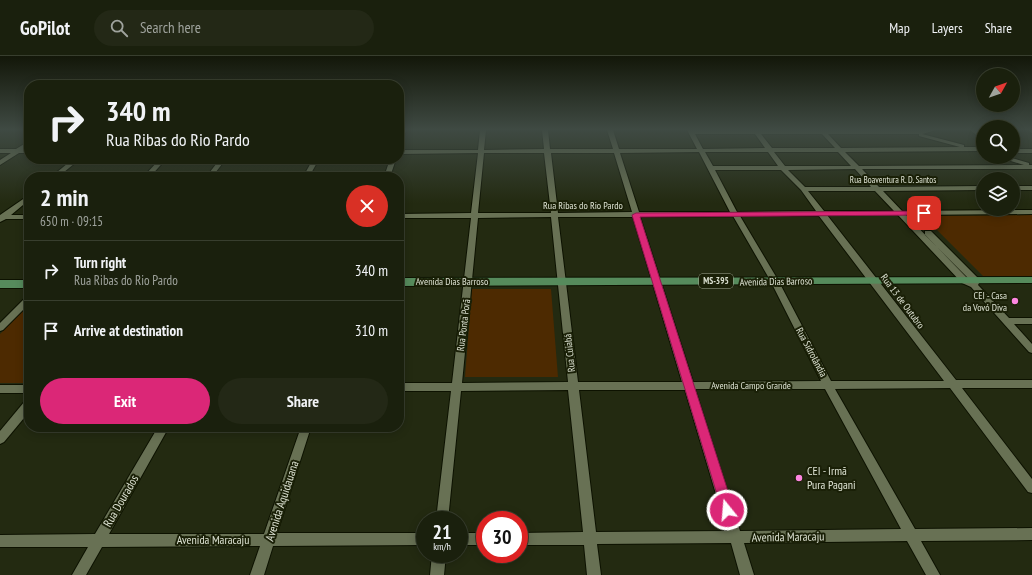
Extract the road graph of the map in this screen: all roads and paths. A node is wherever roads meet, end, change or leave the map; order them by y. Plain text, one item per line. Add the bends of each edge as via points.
1 (13, 154) edge
2 (480, 154) edge
3 (547, 154) edge
4 (617, 154) edge
5 (703, 154) edge
6 (772, 154) edge
7 (848, 154) edge
8 (1020, 160) edge
9 (1020, 162) edge
10 (0, 163) edge
11 (70, 164) edge
12 (158, 164) edge
13 (219, 164) edge
14 (1032, 165) edge
15 (710, 168) junction
16 (783, 168) junction
17 (861, 168) junction
18 (60, 172) edge
19 (151, 172) edge
20 (213, 172) edge
21 (976, 188) edge
22 (1020, 188) edge
23 (1032, 188) edge
24 (803, 189) junction
25 (881, 189) junction
26 (24, 201) edge
27 (1032, 212) edge
28 (901, 213) junction
29 (909, 213) junction
30 (735, 214) junction
31 (821, 214) junction
32 (636, 215) junction
33 (404, 216) edge
34 (474, 216) junction
35 (554, 216) junction
36 (24, 217) edge
37 (1, 218) edge
38 (774, 280) junction
39 (873, 280) junction
40 (1032, 280) edge
41 (468, 281) junction
42 (404, 282) edge
43 (562, 282) junction
44 (657, 282) junction
45 (972, 282) junction
46 (0, 284) edge
47 (24, 284) edge
48 (24, 304) edge
49 (1006, 321) junction
50 (1032, 321) edge
51 (0, 328) edge
52 (1032, 350) edge
53 (953, 384) junction
54 (1032, 384) edge
55 (828, 385) junction
56 (573, 386) junction
57 (689, 386) junction
58 (404, 387) edge
59 (456, 387) junction
60 (0, 389) edge
61 (24, 389) edge
62 (24, 410) edge
63 (161, 432) edge
64 (304, 432) edge
65 (0, 439) edge
66 (1032, 488) edge
67 (443, 511) edge
68 (1032, 534) edge
69 (911, 536) junction
70 (736, 537) junction
71 (416, 539) edge
72 (528, 539) edge
73 (590, 539) junction
74 (269, 540) junction
75 (0, 541) edge
76 (98, 541) junction
77 (438, 563) edge
78 (79, 575) edge
79 (257, 575) edge
80 (437, 575) edge
81 (594, 575) edge
82 (747, 575) edge
83 (933, 575) edge

1 - 10 street
2 - 34 street, Rua Ponta Porã
3 - 35 street, Rua Cuiabá
4 - 32 street
5 - 15 street, Rua Sidrolândia
6 - 16 street, Rua 13 de Outubro
7 - 17 street
8 - 14 street
9 - 14 street
11 - 18 street
12 - 19 street
13 - 20 street
14 - 17 street
15 - 16 street
15 - 30 street, Rua Sidrolândia
16 - 17 street
16 - 24 street, Rua 13 de Outubro
17 - 25 street
21 - 25 street, Rua Boaventura R. D. Santos
22 - 23 street
24 - 25 street, Rua Boaventura R. D. Santos
24 - 31 street, Rua 13 de Outubro
25 - 28 street
25 - 29 street
26 - 37 street
27 - 29 street, Rua Ribas do Rio Pardo
28 - 29 street, Rua Ribas do Rio Pardo
28 - 31 street, Rua Ribas do Rio Pardo
28 - 45 street
29 - 45 street
30 - 31 street, Rua Ribas do Rio Pardo
30 - 32 street, Rua Ribas do Rio Pardo
30 - 38 street, Rua Sidrolândia
31 - 39 street, Rua 13 de Outubro
32 - 35 street, Rua Ribas do Rio Pardo
32 - 44 street
33 - 34 street, Rua Ribas do Rio Pardo
34 - 35 street, Rua Ribas do Rio Pardo
34 - 41 street, Rua Ponta Porã
35 - 43 street, Rua Cuiabá
36 - 37 street
38 - 39 main road, Avenida Dias Barroso / MS-395
38 - 44 main road, Avenida Dias Barroso / MS-395
38 - 55 street, Rua Sidrolândia
39 - 45 main road, Avenida Dias Barroso / MS-395
39 - 53 street, Rua 13 de Outubro
40 - 45 main road, Avenida Dias Barroso / MS-395
41 - 42 main road, Avenida Dias Barroso / MS-395
41 - 43 main road, Avenida Dias Barroso / MS-395
41 - 59 street, Rua Ponta Porã
43 - 44 main road, Avenida Dias Barroso / MS-395
43 - 56 street, Rua Cuiabá
44 - 57 street
45 - 49 street
46 - 47 main road
48 - 51 street
49 - 50 street
49 - 52 street
53 - 54 street, Avenida Campo Grande
53 - 55 street, Avenida Campo Grande
53 - 66 street, Rua 13 de Outubro
55 - 57 street, Avenida Campo Grande
55 - 69 street, Rua Sidrolândia
56 - 57 street, Avenida Campo Grande
56 - 59 street, Avenida Campo Grande
56 - 73 street, Rua Cuiabá
57 - 70 street
58 - 59 street, Avenida Campo Grande
59 - 67 street, Rua Ponta Porã
60 - 61 street
62 - 65 street
63 - 76 street, Rua Dourados
64 - 74 street, Avenida Aquidauana
68 - 69 street, Avenida Maracaju
69 - 70 street, Avenida Maracaju
69 - 83 street, Rua Sidrolândia
70 - 73 street, Avenida Maracaju
70 - 82 street
71 - 74 street, Avenida Maracaju
72 - 73 street, Avenida Maracaju
73 - 81 street, Rua Cuiabá
74 - 76 street, Avenida Maracaju
74 - 79 street, Avenida Aquidauana
75 - 76 street, Avenida Maracaju
76 - 78 street, Rua Dourados
77 - 80 street

